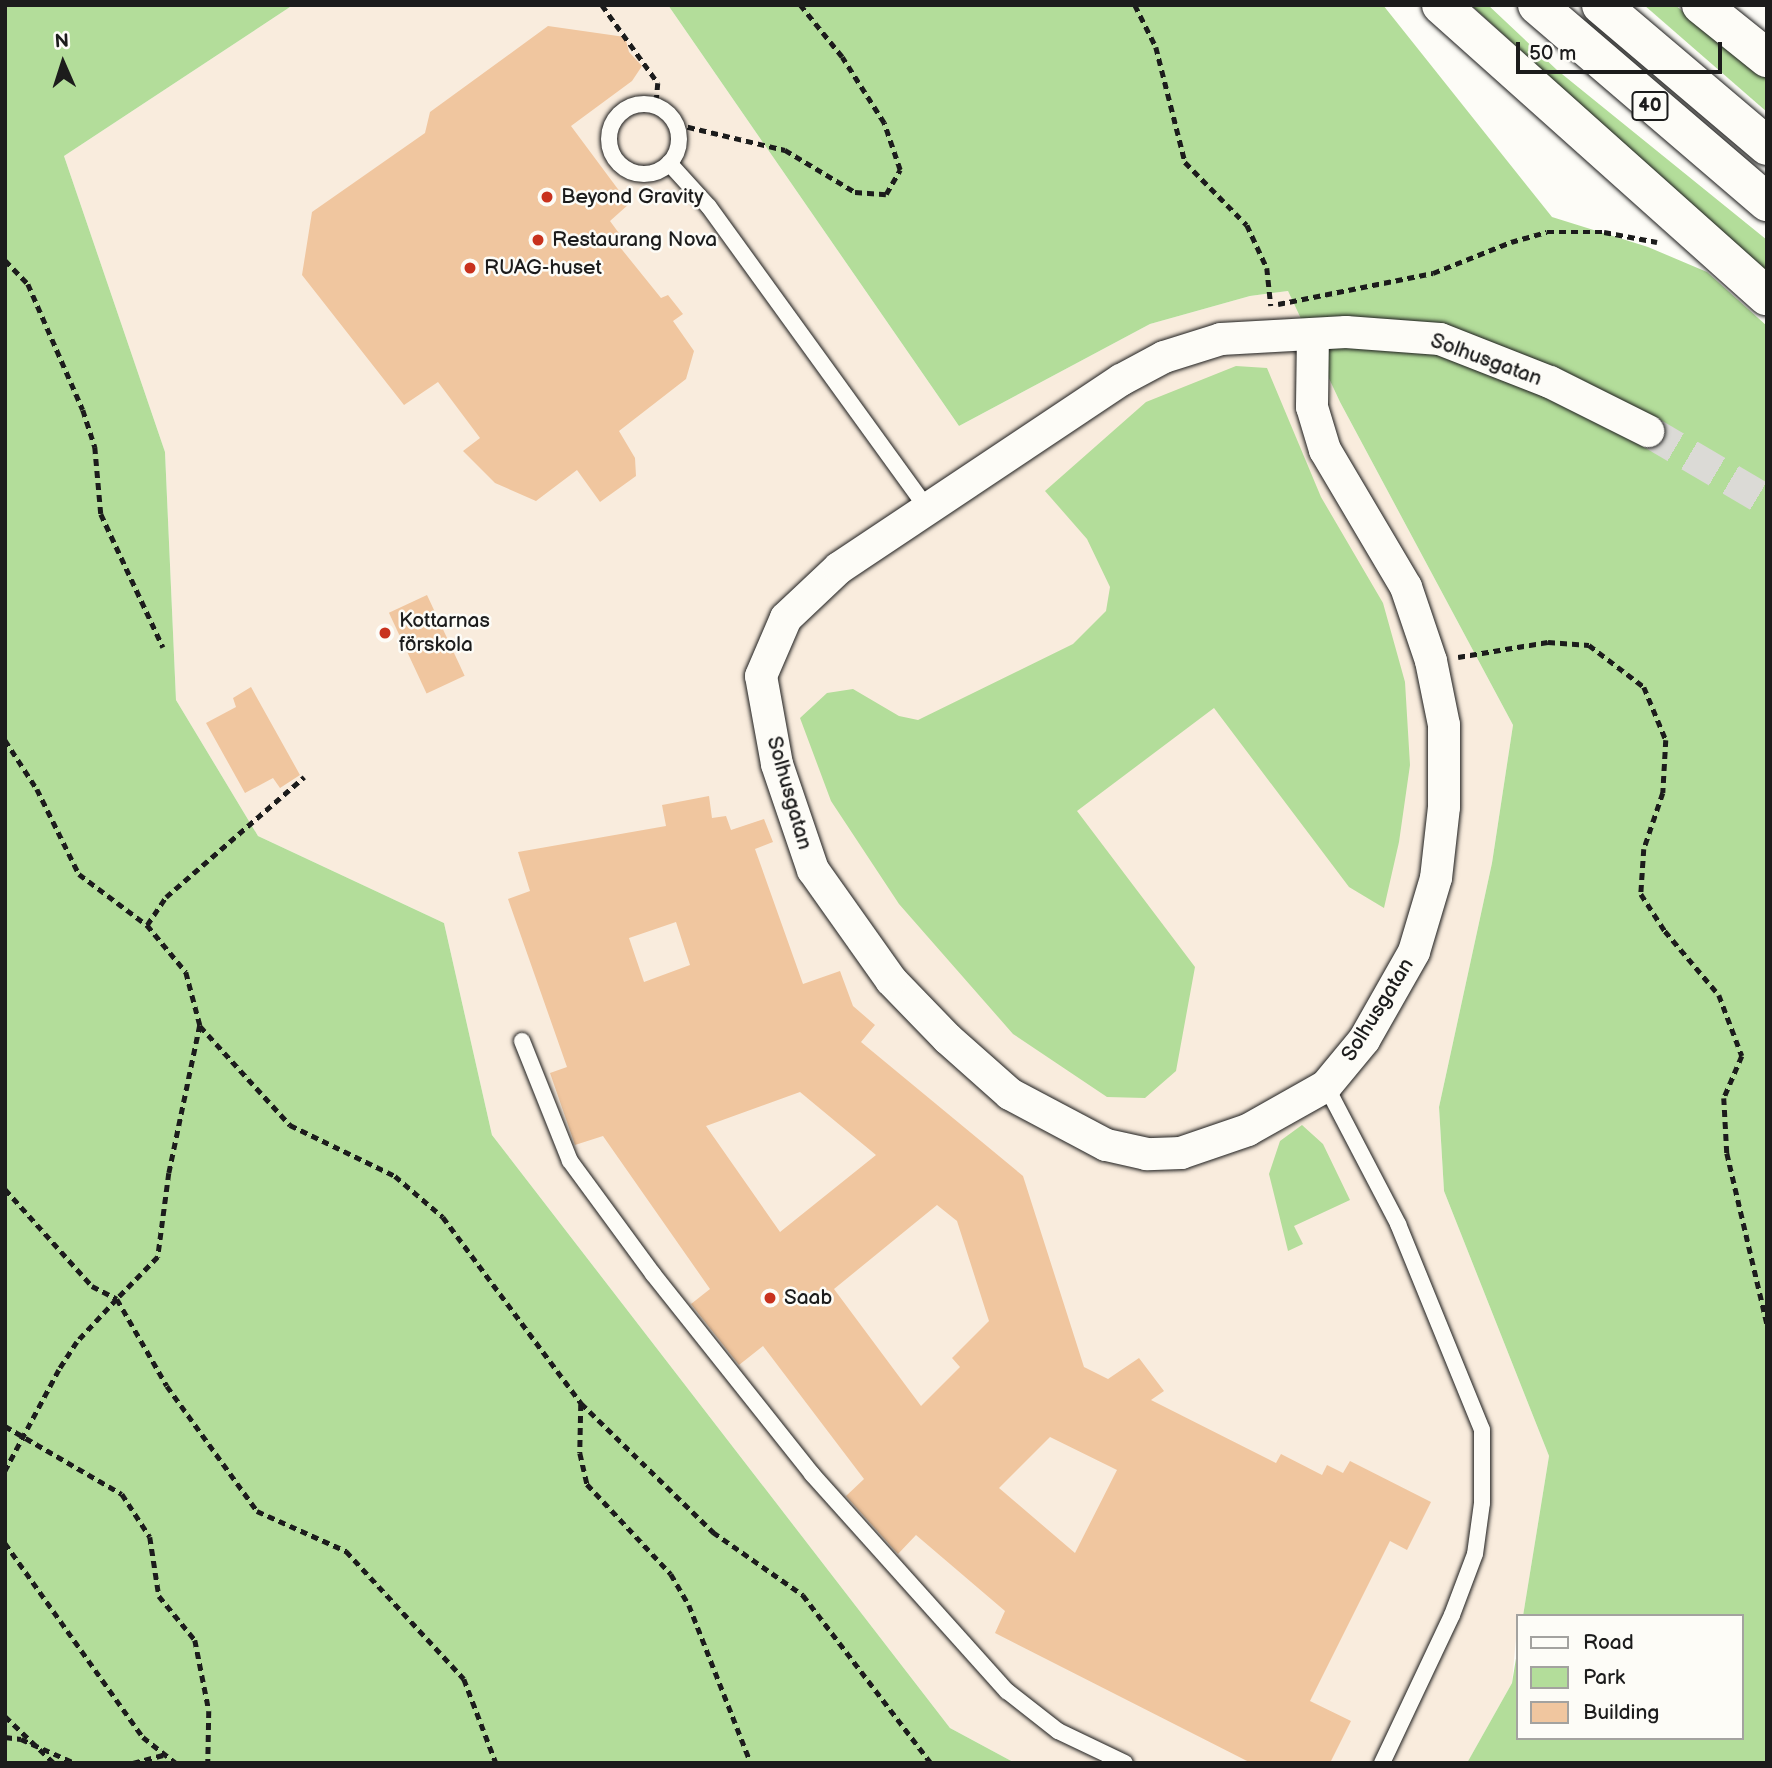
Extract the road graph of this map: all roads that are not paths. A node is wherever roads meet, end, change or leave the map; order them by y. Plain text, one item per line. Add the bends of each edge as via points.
1 (1441, 5) edge
2 (1537, 5) edge
3 (1601, 5) edge
4 (1701, 5) edge
5 (1767, 58) edge
6 (1767, 146) edge
7 (669, 163) junction
8 (1767, 202) edge
9 (1767, 296) edge
10 (1312, 334) junction
11 (1648, 431) tunnel mouth
12 (926, 507) junction
13 (522, 1041) dead end
14 (1326, 1086) junction
15 (1125, 1763) edge
16 (1382, 1763) edge

1 - 9 highway
2 - 8 highway, 40
3 - 6 highway, 40
4 - 5 highway
7 - 7 lane via 679,138 676,124 656,106 629,107 611,126 608,140 620,164 631,172 658,171
7 - 12 lane via 709,207
10 - 11 street, Solhusgatan via 1395,333 1440,339 1539,378
10 - 12 street, Solhusgatan via 1221,339 1164,357
10 - 14 street, Solhusgatan via 1312,407 1325,450 1406,587 1431,661 1444,725 1444,807 1436,878 1414,952 1364,1040
12 - 14 street, Solhusgatan via 810,592 786,618 761,676 777,764 813,870 891,980 948,1039 1010,1094 1106,1144 1147,1154 1181,1153 1245,1131
13 - 15 lane via 570,1161 812,1474 1007,1691 1058,1731
14 - 16 lane via 1398,1224 1482,1430 1482,1503 1475,1554 1452,1615

